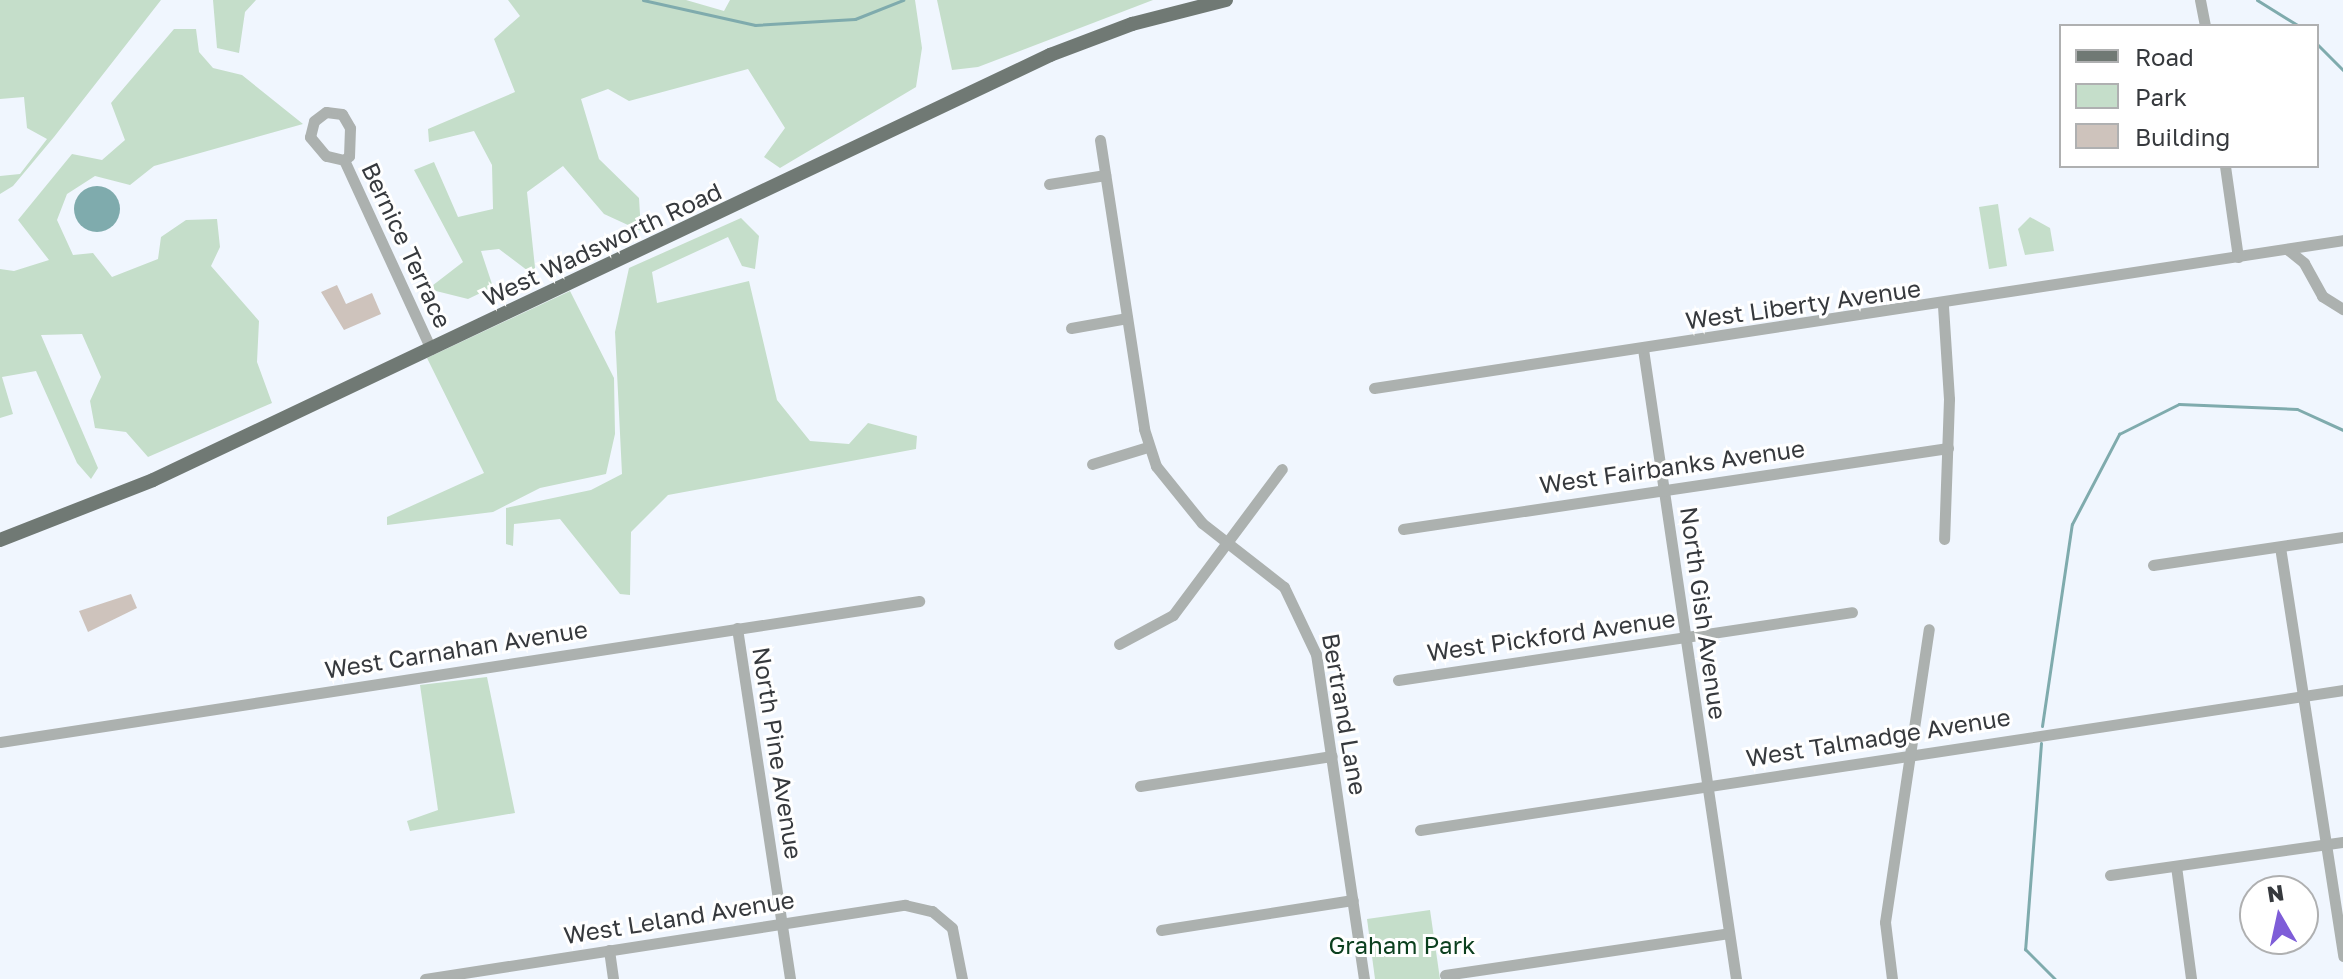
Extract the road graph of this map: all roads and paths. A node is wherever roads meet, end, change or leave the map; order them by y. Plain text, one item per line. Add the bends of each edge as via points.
1 (1226, 0) edge
2 (2200, 0) edge
3 (2205, 24) edge
4 (1100, 140) dead end
5 (344, 160) junction
6 (2225, 168) edge
7 (1105, 175) junction
8 (1049, 184) dead end
9 (2343, 240) edge
10 (2287, 249) junction
11 (2238, 257) junction
12 (1943, 306) junction
13 (2343, 309) edge
14 (1127, 318) junction
15 (1071, 328) dead end
16 (431, 349) junction
17 (1643, 349) junction
18 (1374, 388) dead end
19 (1148, 447) junction
20 (1948, 448) junction
21 (1092, 464) dead end
22 (1282, 469) dead end
23 (1664, 489) junction
24 (1403, 529) dead end
25 (2343, 537) edge
26 (1944, 539) dead end
27 (0, 540) edge
28 (1228, 542) junction
29 (2280, 547) junction
30 (2153, 565) dead end
31 (919, 601) dead end
32 (1852, 612) dead end
33 (737, 628) junction
34 (1929, 629) dead end
35 (1686, 637) junction
36 (1119, 644) dead end
37 (1398, 680) dead end
38 (2343, 690) edge
39 (2305, 696) junction
40 (0, 742) edge
41 (1907, 755) junction
42 (1332, 756) junction
43 (1707, 785) junction
44 (1140, 786) dead end
45 (1420, 830) dead end
46 (2343, 842) edge
47 (2326, 844) junction
48 (2176, 866) junction
49 (2110, 875) dead end
50 (1353, 900) junction
51 (781, 924) junction
52 (1161, 930) dead end
53 (1729, 933) junction
54 (609, 950) junction
55 (2343, 956) edge
56 (1445, 975) dead end
57 (425, 979) edge
58 (613, 979) edge
59 (790, 979) edge
60 (962, 979) edge
61 (1364, 979) edge
62 (1736, 979) edge
63 (1892, 979) edge
64 (2191, 979) edge

1 - 16 main road, West Wadsworth Road via 1132,24 1050,55
2 - 3 street
4 - 7 street, Bertrand Lane
5 - 5 street via 350,128 342,114 326,112 311,128 313,145
5 - 16 street, Bernice Terrace
6 - 11 street
7 - 8 street
7 - 14 street, Bertrand Lane
9 - 10 street, West Liberty Avenue
10 - 11 street, West Liberty Avenue
10 - 13 street via 2304,263 2322,296
11 - 12 street, West Liberty Avenue
12 - 17 street, West Liberty Avenue
12 - 20 street
14 - 15 street
14 - 19 street, Bertrand Lane
16 - 27 main road, West Wadsworth Road via 153,480
17 - 18 street, West Liberty Avenue
17 - 23 street, North Gish Avenue
19 - 21 street
19 - 28 street, Bertrand Lane via 1165,484
20 - 23 street, West Fairbanks Avenue
20 - 26 street
22 - 28 street
23 - 24 street, West Fairbanks Avenue
23 - 35 street, North Gish Avenue
25 - 29 street
28 - 36 street via 1173,615
28 - 42 street, Bertrand Lane via 1284,587 1306,623
29 - 30 street
29 - 39 street
31 - 33 street, West Carnahan Avenue
32 - 35 street, West Pickford Avenue
33 - 40 street, West Carnahan Avenue
33 - 51 street, North Pine Avenue
34 - 41 street
35 - 37 street, West Pickford Avenue
35 - 43 street, North Gish Avenue
38 - 39 street, West Talmadge Avenue
39 - 41 street, West Talmadge Avenue
39 - 47 street
41 - 43 street, West Talmadge Avenue
41 - 63 street via 1885,922
42 - 44 street
42 - 50 street, Bertrand Lane
43 - 45 street, West Talmadge Avenue
43 - 53 street, North Gish Avenue
46 - 47 street
47 - 48 street
47 - 55 street
48 - 49 street
48 - 64 street
50 - 52 street
50 - 61 street, Bertrand Lane
51 - 54 street, West Leland Avenue
51 - 59 street, North Pine Avenue
51 - 60 street, West Leland Avenue via 905,905 938,915 952,928
53 - 56 street
53 - 62 street, North Gish Avenue
54 - 57 street, West Leland Avenue
54 - 58 street

